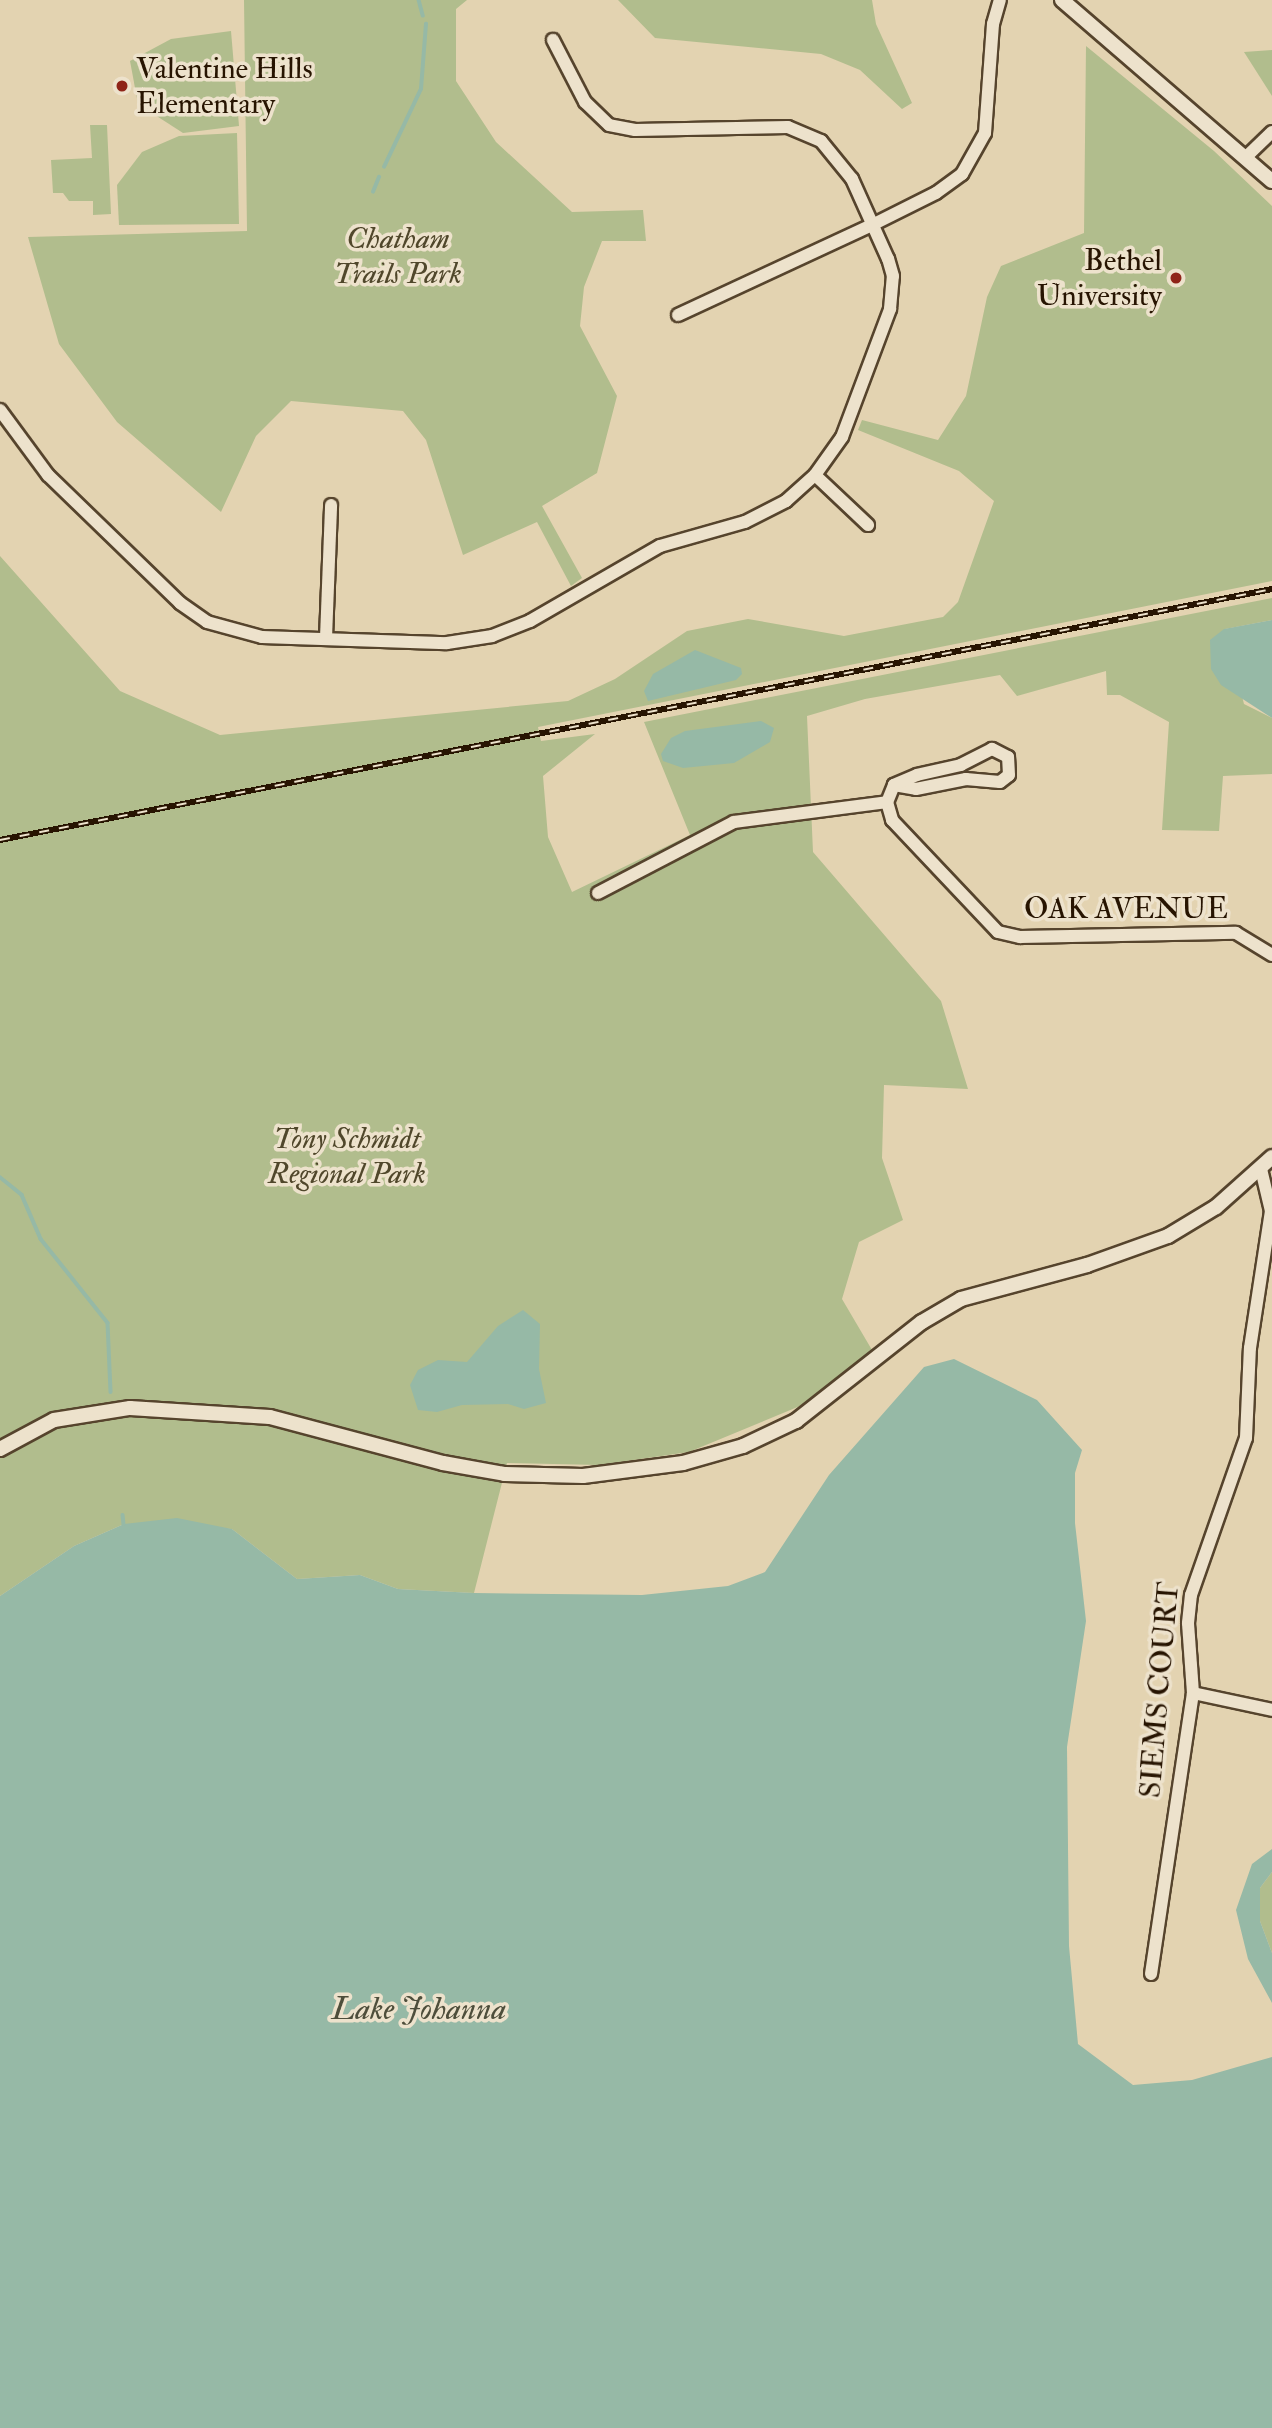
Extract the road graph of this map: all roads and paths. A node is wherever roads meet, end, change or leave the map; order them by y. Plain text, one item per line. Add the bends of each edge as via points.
1 (1000, 0) edge
2 (1062, 0) edge
3 (554, 40) dead end
4 (1272, 132) edge
5 (1246, 157) junction
6 (1272, 181) edge
7 (874, 224) junction
8 (678, 314) dead end
9 (0, 410) edge
10 (815, 475) junction
11 (331, 505) dead end
12 (868, 526) dead end
13 (326, 639) junction
14 (894, 785) junction
15 (887, 802) junction
16 (598, 893) dead end
17 (1272, 955) edge
18 (1272, 1157) edge
19 (1261, 1169) junction
20 (0, 1449) edge
21 (1193, 1693) junction
22 (1272, 1710) edge
23 (1151, 1974) dead end

1 - 7 street via 993,24 986,124 979,148 950,184
2 - 5 street
3 - 7 street via 585,102 610,125 635,130 766,124 805,133 843,163
4 - 5 street
5 - 6 street
7 - 8 street
7 - 10 street via 893,276 890,309 851,421
9 - 13 street via 48,475 189,610 207,622 245,634
10 - 12 street
10 - 13 street via 767,513 660,546 530,621 492,636 447,643
11 - 13 street
14 - 14 street via 916,789 967,779 1000,782 1009,775 1011,762 992,749 961,765
14 - 15 street
15 - 16 street via 733,822
15 - 17 street, OAK AVENUE via 892,820 999,932 1020,937 1236,933
18 - 19 street
19 - 20 street via 1216,1207 1147,1245 979,1293 944,1308 796,1420 743,1446 684,1463 583,1476 505,1474 443,1463 280,1419 130,1408 54,1420
19 - 21 street, SIEMS COURT via 1271,1211 1250,1348 1247,1430 1191,1595 1188,1623
21 - 22 street
21 - 23 street, SIEMS COURT

